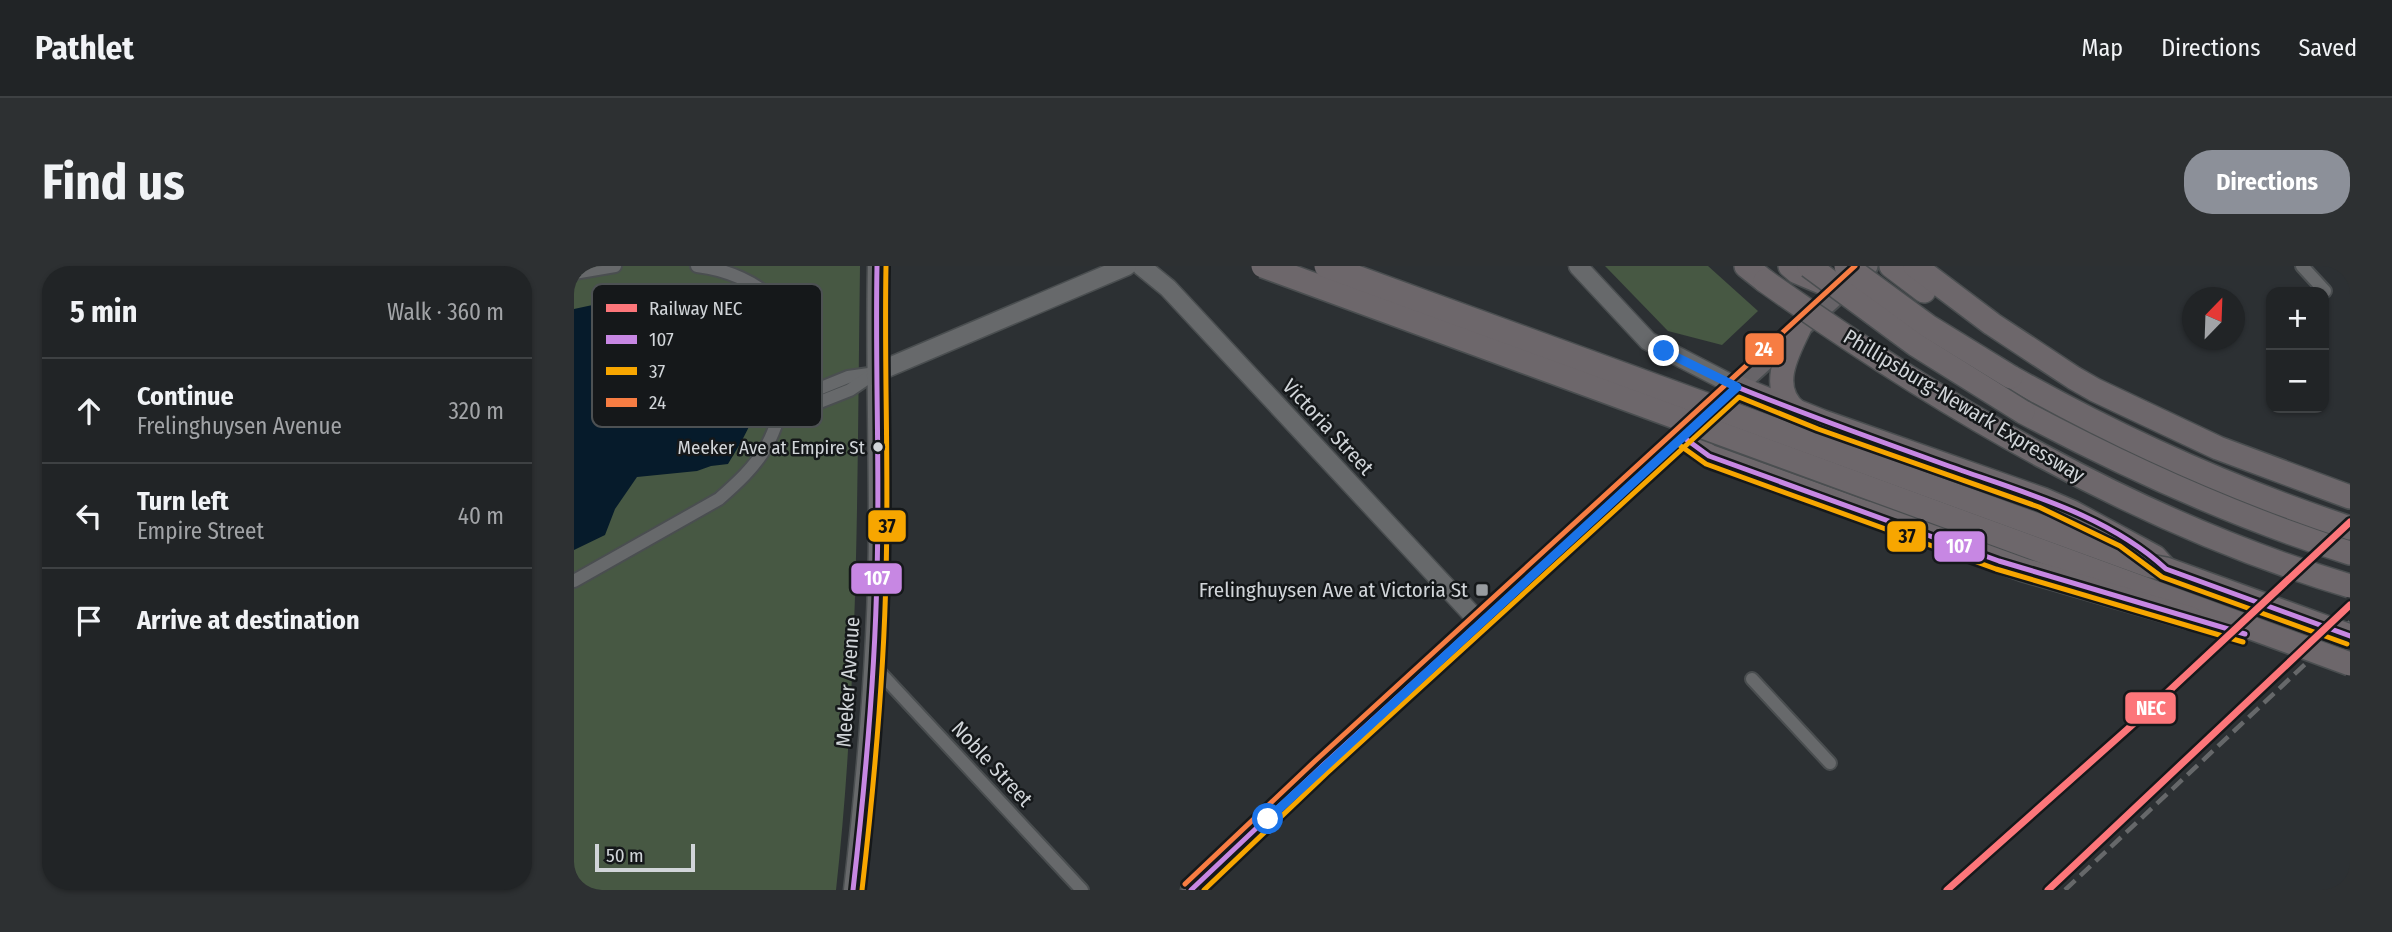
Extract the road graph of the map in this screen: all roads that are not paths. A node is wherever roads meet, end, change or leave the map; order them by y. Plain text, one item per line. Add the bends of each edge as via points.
1 (615, 266) edge
2 (697, 266) edge
3 (877, 266) edge
4 (1127, 266) edge
5 (1141, 266) edge
6 (1263, 266) edge
7 (1326, 266) edge
8 (1578, 266) edge
9 (1746, 266) edge
10 (1790, 266) edge
11 (1809, 266) edge
12 (1846, 266) edge
13 (1866, 266) edge
14 (1891, 266) edge
15 (1915, 266) edge
16 (2302, 266) edge
17 (574, 273) edge
18 (749, 284) edge
19 (2321, 287) edge
20 (1838, 289) junction
21 (1799, 330) junction
22 (875, 373) junction
23 (2011, 377) junction
24 (2074, 378) junction
25 (822, 387) edge
26 (1737, 387) junction
27 (822, 401) edge
28 (1796, 411) junction
29 (775, 427) edge
30 (1684, 437) junction
31 (2350, 497) edge
32 (2350, 528) edge
33 (2350, 552) edge
34 (2166, 569) junction
35 (574, 581) edge
36 (2350, 586) edge
37 (1479, 623) junction
38 (2350, 636) edge
39 (2350, 664) edge
40 (873, 665) junction
41 (1752, 679) dead end
42 (1830, 763) dead end
43 (853, 890) edge
44 (1082, 890) edge
45 (1191, 890) edge

1 - 17 street
2 - 18 street
3 - 22 street, Meeker Avenue
4 - 22 street
5 - 37 street, Victoria Street via 1168,288
6 - 39 highway, bridge
7 - 34 highway, bridge
8 - 26 street via 1648,341
9 - 36 highway, Phillipsburg-Newark Expressway, bridge via 1902,373 2070,471 2204,533
10 - 20 highway
11 - 20 highway, Phillipsburg-Newark Expressway, bridge
12 - 23 highway, bridge via 1928,326
13 - 21 main road
13 - 23 highway, bridge
14 - 24 highway via 2027,360
15 - 24 highway
16 - 19 street
20 - 33 highway, Phillipsburg-Newark Expressway, bridge via 1976,384 2093,448 2236,512
21 - 26 main road
21 - 28 highway via 1781,383
22 - 25 street
22 - 27 street
22 - 40 street, Meeker Avenue via 878,527
23 - 32 highway via 2172,460
24 - 31 highway via 2218,448
26 - 28 highway
26 - 30 main road
28 - 34 highway via 2058,506 2155,557
29 - 35 street via 766,448 719,499
30 - 37 main road
30 - 39 highway, bridge via 1709,456 2038,574
34 - 38 highway, bridge
37 - 45 main road
40 - 43 street, Meeker Avenue
40 - 44 street, Noble Street
41 - 42 street

